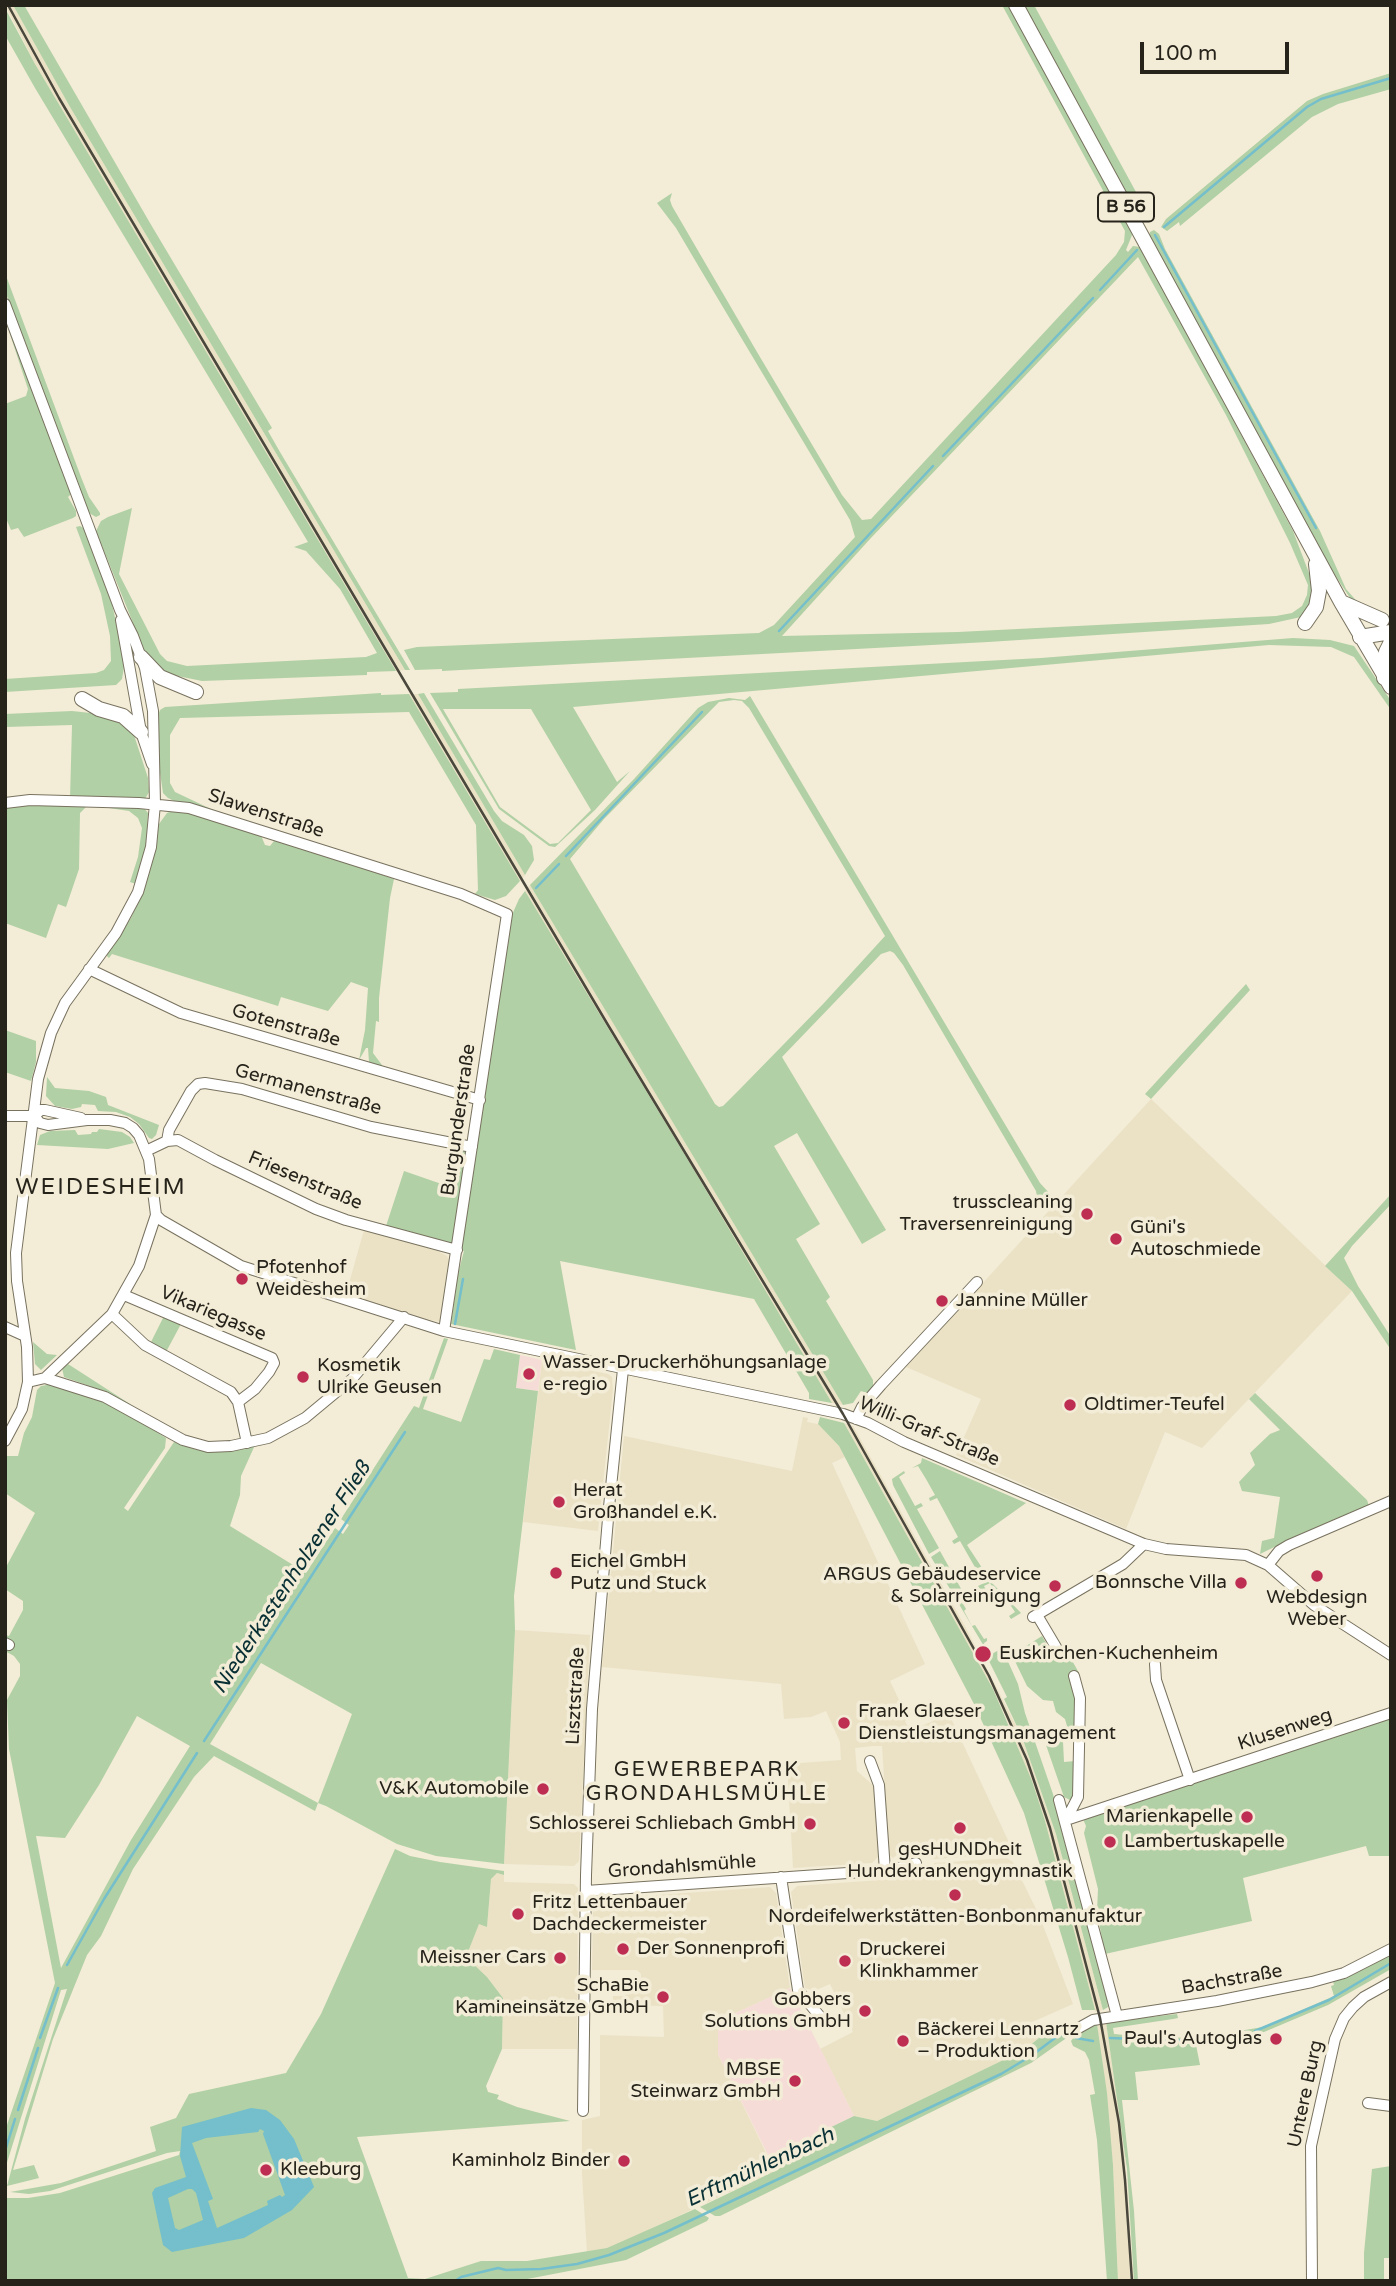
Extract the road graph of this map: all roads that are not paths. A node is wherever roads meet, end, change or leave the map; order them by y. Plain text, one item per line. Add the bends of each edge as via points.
1 (1016, 5) edge
2 (5, 304) edge
3 (1315, 556) junction
4 (1341, 602) junction
5 (120, 610) junction
6 (1352, 622) junction
7 (1305, 623) dead end
8 (1388, 624) edge
9 (1360, 637) junction
10 (1391, 642) edge
11 (141, 657) junction
12 (1388, 682) edge
13 (196, 692) dead end
14 (82, 699) dead end
15 (141, 732) junction
16 (153, 767) junction
17 (5, 803) edge
18 (155, 804) junction
19 (507, 914) joint
20 (89, 969) junction
21 (480, 1100) junction
22 (5, 1116) edge
23 (34, 1116) junction
24 (167, 1141) junction
25 (472, 1147) junction
26 (146, 1151) junction
27 (156, 1215) junction
28 (457, 1250) junction
29 (977, 1282) dead end
30 (124, 1295) junction
31 (112, 1314) junction
32 (404, 1318) junction
33 (5, 1326) edge
34 (444, 1331) junction
35 (25, 1336) junction
36 (623, 1369) junction
37 (46, 1378) junction
38 (28, 1382) junction
39 (238, 1402) junction
40 (856, 1419) junction
41 (5, 1441) edge
42 (247, 1443) junction
43 (1391, 1501) edge
44 (1144, 1544) junction
45 (1268, 1565) junction
46 (1056, 1647) dead end
47 (1391, 1656) edge
48 (1155, 1664) dead end
49 (1074, 1676) dead end
50 (1391, 1713) edge
51 (870, 1761) dead end
52 (1190, 1780) junction
53 (1059, 1800) dead end
54 (1066, 1819) junction
55 (916, 1863) dead end
56 (885, 1871) junction
57 (781, 1877) junction
58 (586, 1891) junction
59 (1391, 1949) edge
60 (1391, 1982) edge
61 (1117, 2016) junction
62 (823, 2020) dead end
63 (1075, 2030) dead end
64 (1368, 2103) dead end
65 (1391, 2106) edge
66 (583, 2111) dead end
67 (1311, 2281) edge

1 - 3 main road, B 56
2 - 5 street
3 - 4 main road, B 56
3 - 7 main road, B 56 via 1319,592
4 - 6 main road, B 56
4 - 8 main road
5 - 11 street
5 - 15 street
6 - 8 main road
6 - 9 main road, B 56
8 - 9 main road
9 - 12 main road, B 56
10 - 12 main road, B 56 via 1386,652
11 - 13 main road via 160,677
11 - 16 street via 153,711
14 - 15 main road via 123,716
15 - 16 street
16 - 18 street
17 - 18 street, Slawenstraße
18 - 19 street, Slawenstraße via 189,808 461,894
18 - 20 street via 151,847 138,892
19 - 21 street, Burgunderstraße
20 - 21 street, Gotenstraße via 181,1013
20 - 23 street via 51,1033 38,1079
21 - 25 street, Burgunderstraße
22 - 23 street
23 - 26 street via 48,1125 87,1120 129,1125
23 - 35 street via 16,1253
24 - 25 street, Germanenstraße via 191,1091 205,1083 242,1089 371,1127
24 - 26 street
24 - 28 street, Friesenstraße via 185,1142 316,1209
25 - 28 street, Burgunderstraße
26 - 27 street
27 - 30 street
27 - 32 street, Willi-Graf-Straße via 241,1266
28 - 34 street, Burgunderstraße
29 - 40 street via 881,1385
30 - 31 street
30 - 39 street, Vikariegasse via 272,1358 270,1373
31 - 37 street
31 - 39 street via 139,1341 231,1392
32 - 34 street, Willi-Graf-Straße
32 - 42 street via 327,1401 285,1430
33 - 35 street
34 - 36 street, Willi-Graf-Straße
35 - 38 street
36 - 40 street, Willi-Graf-Straße
36 - 58 street, Lisztstraße via 596,1651
37 - 38 street
37 - 42 street via 105,1397 191,1443 216,1447
38 - 41 street via 22,1409
39 - 42 street
40 - 44 street, Willi-Graf-Straße
43 - 45 street via 1289,1545
44 - 45 street, Willi-Graf-Straße via 1239,1554
44 - 46 street via 1123,1564 1035,1616
45 - 47 street, Willi-Graf-Straße via 1314,1605
48 - 52 street via 1156,1680
49 - 54 street via 1080,1698 1078,1797
50 - 52 street, Klusenweg
51 - 56 street via 880,1785
52 - 54 street, Klusenweg
53 - 54 street
54 - 61 street
55 - 56 street, Grondahlsmühle
56 - 57 street, Grondahlsmühle
57 - 58 street, Grondahlsmühle
57 - 62 street, Grondahlsmühle via 798,1990
58 - 66 street, Lisztstraße
59 - 61 street, Bachstraße via 1355,1968 1312,1982
60 - 67 street, Untere Burg via 1353,2007 1335,2039 1311,2146
61 - 63 street, Bachstraße via 1093,2020
64 - 65 street

